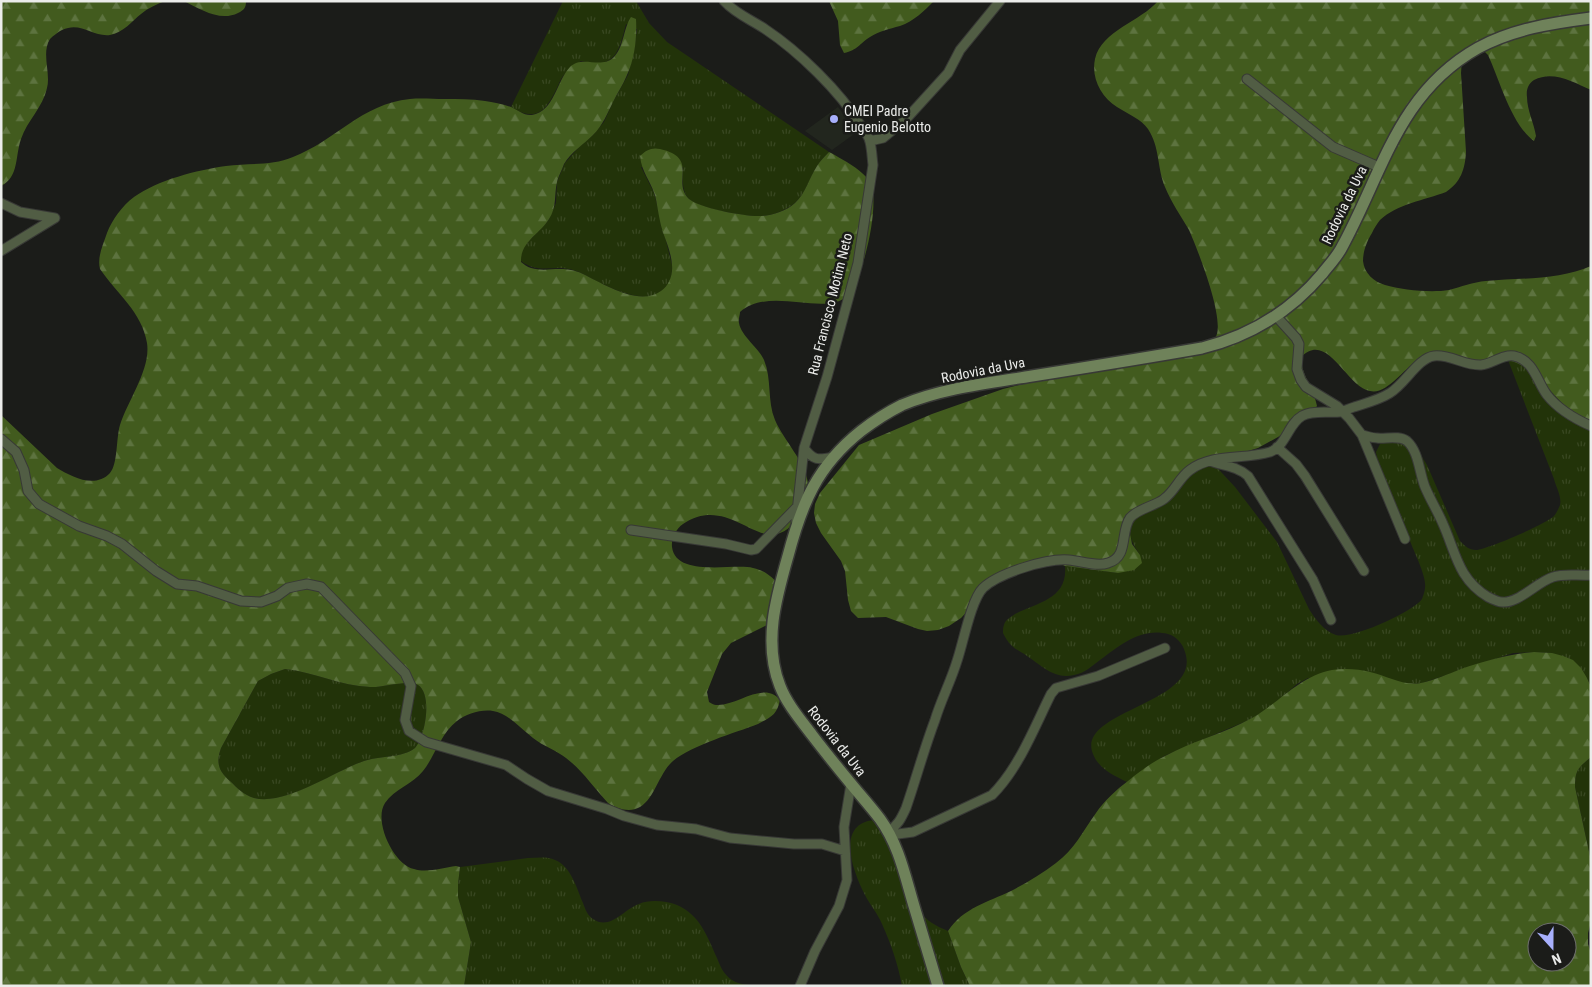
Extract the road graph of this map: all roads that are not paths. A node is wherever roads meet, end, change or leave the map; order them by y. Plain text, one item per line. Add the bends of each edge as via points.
1 (724, 1) edge
2 (1000, 1) edge
3 (1591, 18) edge
4 (1247, 79) dead end
5 (870, 142) junction
6 (1379, 167) junction
7 (1, 203) edge
8 (1, 251) edge
9 (1276, 316) junction
10 (1342, 412) junction
11 (1591, 426) edge
12 (1362, 435) junction
13 (1, 438) edge
14 (1277, 447) junction
15 (804, 448) junction
16 (833, 456) junction
17 (1210, 462) junction
18 (796, 508) junction
19 (796, 527) junction
20 (631, 530) dead end
21 (1405, 539) dead end
22 (1364, 571) dead end
23 (1591, 575) edge
24 (1331, 620) dead end
25 (1164, 648) dead end
26 (850, 784) junction
27 (888, 832) junction
28 (845, 852) junction
29 (800, 986) edge
30 (938, 986) edge

1 - 5 street, Rua Francisco Motim Neto via 733,11 787,45 830,84 855,115
2 - 5 street via 960,50 948,73 907,118 883,138
3 - 6 street, Rodovia da Uva via 1525,30 1480,47 1464,57 1435,81 1412,107
4 - 6 street via 1333,147
5 - 15 street, Rua Francisco Motim Neto via 873,165 858,263
6 - 9 street, Rodovia da Uva via 1342,248 1308,289
7 - 8 street via 20,212 55,218
9 - 10 street via 1299,344 1301,380
9 - 16 street, Rodovia da Uva via 1236,338 1202,348 974,386 918,400 871,424
10 - 11 street via 1390,393 1403,384 1418,365 1433,356 1474,365 1514,356 1530,364 1548,397 1573,417
10 - 12 street
10 - 14 street via 1304,415
12 - 21 street
12 - 23 street via 1398,438 1411,447 1424,486 1461,568 1468,581 1482,593 1503,602 1516,599 1553,577
13 - 28 street via 16,452 28,491 39,504 122,544 177,584 197,586 242,601 261,602 288,588 307,584 321,587 405,673 410,686 404,720 409,731 426,742 506,764 548,791 657,825 730,838 822,844
14 - 17 street via 1273,451
14 - 22 street via 1305,476
15 - 16 street via 816,459
15 - 18 street, Rua Francisco Motim Neto
16 - 19 street, Rodovia da Uva via 814,484
17 - 24 street via 1230,466 1248,476 1313,580
17 - 27 street via 1190,470 1168,497 1130,518 1120,555 1109,563 1066,559 1041,562 1011,573 981,591 906,808 900,821
18 - 19 street, Rua Francisco Motim Neto
18 - 20 street via 756,549 750,550
19 - 26 street, Rodovia da Uva via 772,624 771,651 775,671 788,703
25 - 27 street via 1098,676 1056,688 1020,757 992,795 913,832
26 - 27 street, Rodovia da Uva
26 - 28 street via 844,827
27 - 30 street, Rodovia da Uva via 902,864
28 - 29 street via 847,880 839,906

